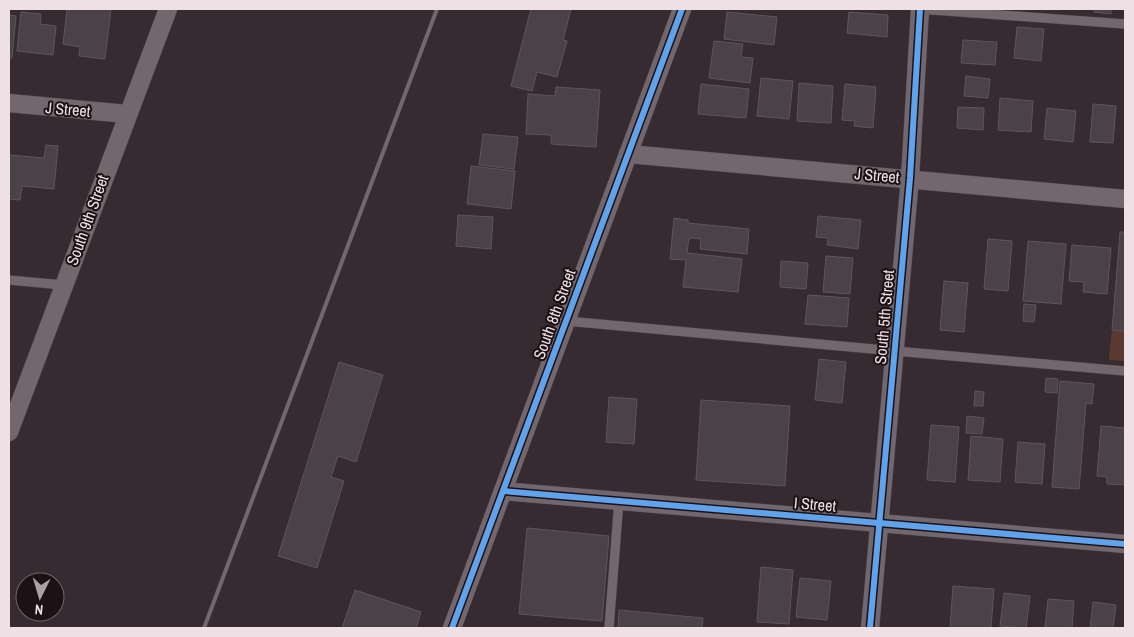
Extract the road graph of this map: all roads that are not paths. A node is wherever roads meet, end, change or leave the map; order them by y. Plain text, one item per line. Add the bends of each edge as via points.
1 (168, 9) edge
2 (682, 9) edge
3 (918, 9) edge
4 (1125, 24) edge
5 (9, 103) edge
6 (127, 114) junction
7 (628, 154) junction
8 (910, 178) junction
9 (1125, 198) edge
10 (9, 280) edge
11 (63, 285) junction
12 (566, 321) junction
13 (895, 352) junction
14 (1125, 371) edge
15 (9, 432) edge
16 (503, 491) junction
17 (619, 500) junction
18 (879, 523) junction
19 (1125, 544) edge
20 (452, 628) edge
21 (609, 628) edge
22 (870, 628) edge

1 - 6 street, South 9th Street
2 - 7 street, South 8th Street
3 - 4 lane
3 - 8 street, South 5th Street
5 - 6 street, J Street
6 - 11 street, South 9th Street
7 - 8 street, J Street
7 - 12 street, South 8th Street
8 - 9 street, J Street
8 - 13 street, South 5th Street
10 - 11 lane
11 - 15 street, South 9th Street
12 - 13 lane
12 - 16 street, South 8th Street
13 - 14 lane
13 - 18 street, South 5th Street
16 - 17 street, I Street
16 - 20 street, South 8th Street
17 - 18 street, I Street
17 - 21 lane
18 - 19 street, I Street
18 - 22 street, South 5th Street

